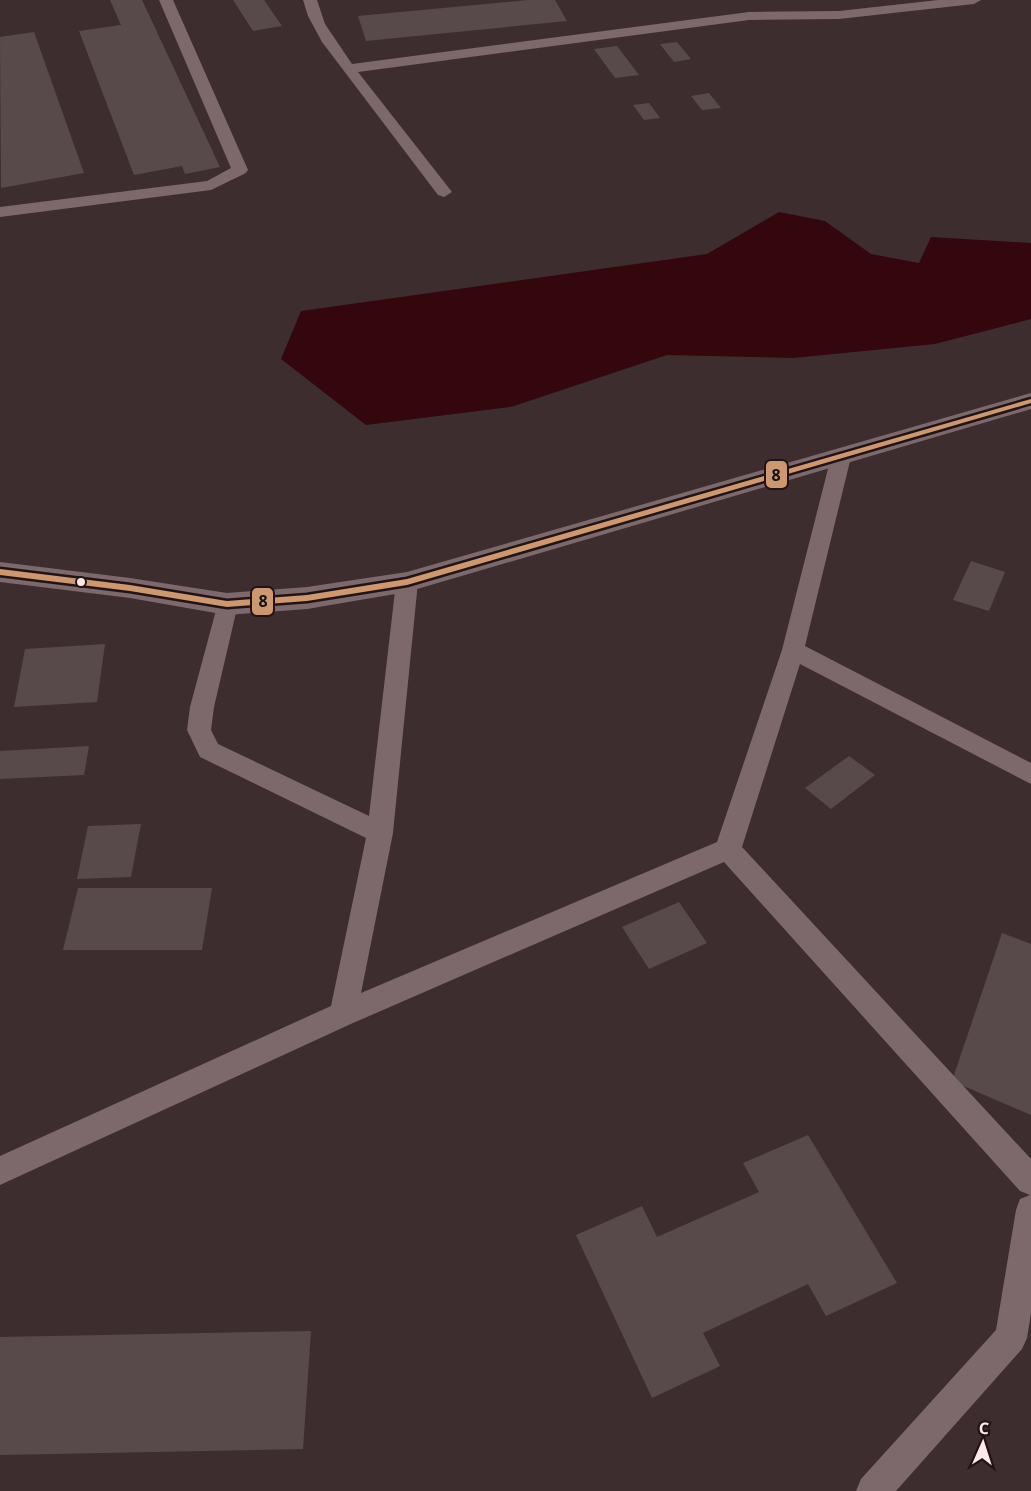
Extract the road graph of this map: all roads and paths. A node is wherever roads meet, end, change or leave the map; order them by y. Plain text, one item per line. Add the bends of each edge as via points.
1 (166, 0) edge
2 (310, 0) edge
3 (974, 0) edge
4 (349, 69) junction
5 (444, 192) dead end
6 (0, 212) edge
7 (1031, 401) edge
8 (841, 457) junction
9 (0, 572) edge
10 (407, 582) junction
11 (227, 604) junction
12 (793, 650) junction
13 (1031, 774) edge
14 (380, 833) junction
15 (728, 849) junction
16 (343, 1014) junction
17 (10, 1166) edge
18 (1031, 1180) edge
19 (0, 1185) edge
20 (1031, 1210) edge
21 (873, 1491) edge

1 - 6 lane via 240,170 211,185
2 - 4 lane via 312,16
3 - 4 lane via 850,14 749,16
4 - 5 lane
7 - 8 street
8 - 10 street
8 - 12 lane
9 - 11 street
10 - 11 street via 307,598
10 - 14 lane
11 - 14 lane via 199,730 209,750
12 - 13 lane
12 - 15 lane
14 - 16 lane
15 - 16 lane
15 - 18 lane
16 - 17 lane
17 - 19 lane
20 - 21 lane via 1011,1338

